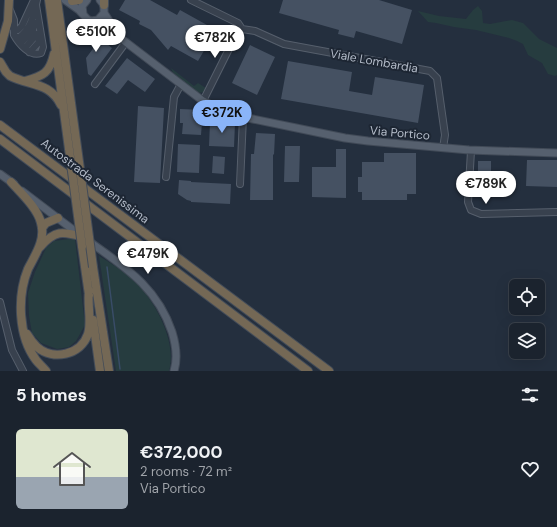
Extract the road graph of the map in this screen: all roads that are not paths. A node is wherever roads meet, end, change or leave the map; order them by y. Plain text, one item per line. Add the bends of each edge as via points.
1 (5, 0) edge
2 (9, 0) edge
3 (191, 0) edge
4 (76, 1) edge
5 (36, 2) edge
6 (54, 2) edge
7 (103, 5) edge
8 (10, 10) junction
9 (83, 14) junction
10 (34, 15) junction
11 (91, 20) junction
12 (35, 22) junction
13 (13, 28) junction
14 (242, 28) junction
15 (14, 35) junction
16 (119, 36) junction
17 (126, 42) junction
18 (24, 47) junction
19 (55, 48) junction
20 (0, 49) edge
21 (0, 62) edge
22 (25, 81) junction
23 (95, 84) dead end
24 (181, 84) junction
25 (203, 101) junction
26 (63, 109) junction
27 (243, 117) junction
28 (0, 125) edge
29 (0, 139) edge
30 (443, 148) junction
31 (469, 150) junction
32 (557, 152) edge
33 (0, 174) edge
34 (166, 177) dead end
35 (11, 182) junction
36 (240, 184) dead end
37 (557, 212) edge
38 (58, 218) junction
39 (42, 228) junction
40 (83, 237) junction
41 (39, 247) junction
42 (89, 291) junction
43 (0, 302) edge
44 (23, 329) junction
45 (107, 359) junction
46 (23, 371) edge
47 (46, 371) edge
48 (100, 371) edge
49 (109, 371) edge
50 (113, 371) edge
51 (174, 371) edge
52 (308, 371) edge
53 (328, 371) edge

1 - 8 highway
2 - 8 highway
3 - 14 street, Viale Lombardia via 238,23
4 - 9 main road, Via Portico
4 - 9 main road, Via Portico
5 - 10 street
5 - 13 street via 22,26 18,30
5 - 18 street via 43,51 36,54
6 - 19 highway
6 - 45 highway, bridge
7 - 11 main road, Via Portico via 98,20
7 - 16 main road, Via Portico
8 - 13 street via 14,20
8 - 20 highway
9 - 11 main road, Via Portico
10 - 12 street
10 - 15 street via 20,37
11 - 16 main road, Via Portico
12 - 18 street via 34,30 22,42
12 - 18 street via 38,42 31,51
13 - 15 street
14 - 25 street
14 - 30 street, Viale Lombardia via 284,44 430,71 437,78 445,135
15 - 18 street
16 - 17 main road, Via Portico
17 - 23 street
17 - 24 main road, Via Portico
19 - 22 highway via 47,71
19 - 26 highway
21 - 22 highway via 10,76
22 - 26 highway via 50,91
24 - 25 main road, Via Portico
24 - 34 street via 174,97
25 - 27 main road, Via Portico
26 - 42 highway, bridge
27 - 30 main road, Via Portico via 345,138
27 - 36 street
28 - 53 highway, Autostrada Serenissima
29 - 52 highway, Autostrada Serenissima
30 - 31 main road, Via Portico
31 - 32 main road, Via Portico
31 - 37 street via 471,152 468,202 472,210 481,214
33 - 35 main road
35 - 38 main road
35 - 39 highway via 40,218
38 - 39 highway via 46,223
38 - 40 main road
39 - 41 highway
40 - 41 highway via 68,232 58,233
40 - 51 main road via 139,279 158,303 175,343
41 - 44 highway via 22,289
42 - 44 highway via 88,333 75,351 65,354 46,352 37,347
42 - 48 highway
43 - 46 street via 12,350
44 - 47 highway via 28,346
45 - 49 highway
45 - 50 highway

